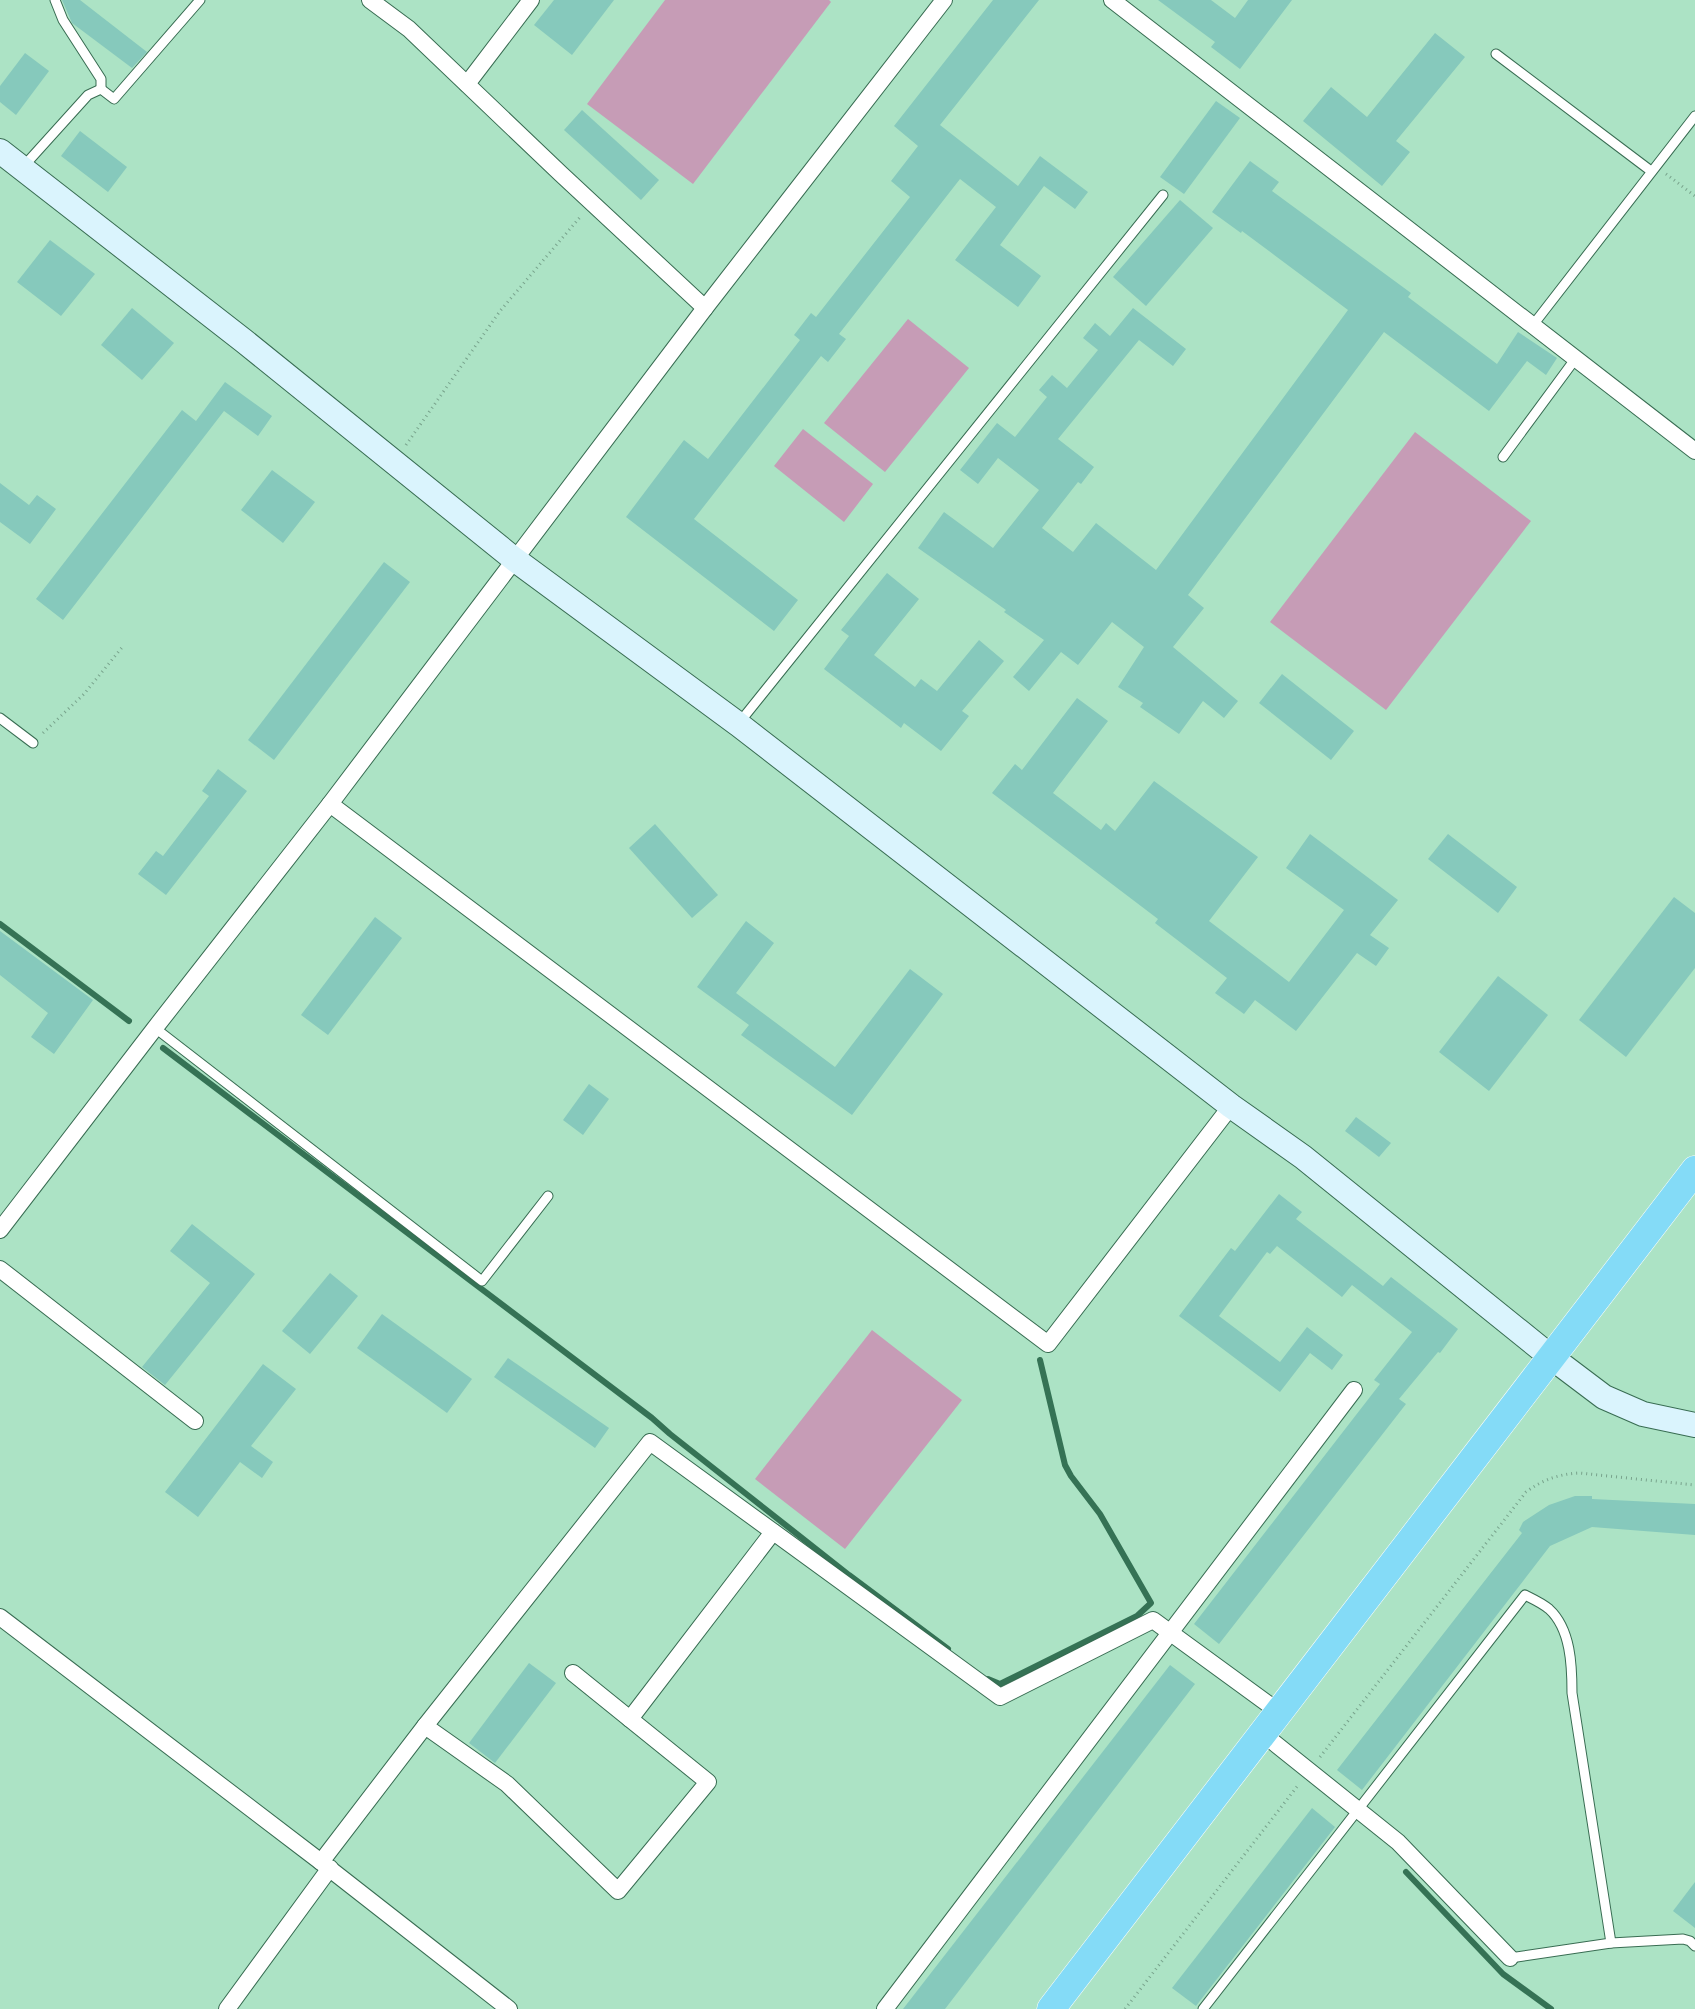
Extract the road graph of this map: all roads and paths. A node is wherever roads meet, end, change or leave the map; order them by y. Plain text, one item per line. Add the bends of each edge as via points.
1 (55, 0) edge
2 (200, 0) edge
3 (531, 0) edge
4 (944, 0) edge
5 (1112, 0) edge
6 (373, 1) edge
7 (1496, 54) dead end
8 (467, 84) junction
9 (101, 89) junction
10 (1695, 116) edge
11 (0, 151) edge
12 (23, 168) junction
13 (1653, 169) junction
14 (1163, 195) dead end
15 (1695, 196) edge
16 (592, 204) junction
17 (705, 308) junction
18 (1533, 325) junction
19 (1576, 358) junction
20 (1695, 451) edge
21 (1503, 457) dead end
22 (394, 462) junction
23 (514, 559) junction
24 (124, 645) dead end
25 (0, 718) edge
26 (738, 724) junction
27 (33, 743) joint
28 (330, 804) junction
29 (155, 1028) junction
30 (1231, 1106) junction
31 (1695, 1170) edge
32 (548, 1196) dead end
33 (0, 1230) edge
34 (0, 1269) edge
35 (1551, 1357) junction
36 (1354, 1390) dead end
37 (195, 1421) dead end
38 (1695, 1425) edge
39 (1695, 1484) edge
40 (773, 1532) junction
41 (0, 1617) edge
42 (1169, 1632) junction
43 (573, 1674) dead end
44 (1279, 1712) junction
45 (630, 1719) junction
46 (425, 1726) junction
47 (1262, 1733) junction
48 (1310, 1770) junction
49 (1358, 1808) junction
50 (325, 1865) junction
51 (1611, 1943) junction
52 (1695, 1946) edge
53 (1510, 1958) joint
54 (227, 2009) edge
55 (509, 2009) edge
56 (885, 2009) edge
57 (1051, 2009) edge
58 (1126, 2009) edge
59 (1203, 2009) edge

1 - 9 lane via 63,20 101,79
2 - 9 lane via 114,99
3 - 8 street
4 - 17 street
5 - 18 street
6 - 8 street via 409,29
7 - 13 lane
8 - 16 street
9 - 12 lane via 88,95
10 - 13 lane
11 - 12 street
12 - 22 street
13 - 15 path
13 - 18 lane
14 - 26 lane
16 - 17 street
16 - 22 path via 500,311
17 - 23 street
18 - 19 street
19 - 20 street
19 - 21 lane
22 - 23 street
23 - 26 street
23 - 28 street
24 - 27 path via 84,694
25 - 27 lane
26 - 30 street
28 - 29 street
28 - 30 street via 1048,1344
29 - 32 lane via 482,1281
29 - 33 street
30 - 35 street via 1303,1158
31 - 35 highway
34 - 37 street
35 - 38 street via 1604,1397 1624,1407 1665,1420
35 - 44 highway
36 - 42 street
39 - 48 path via 1579,1473 1541,1482 1526,1492
40 - 42 street via 1000,1697 1153,1620
40 - 45 street
40 - 46 street via 650,1442
41 - 50 street
42 - 44 street
42 - 56 street
43 - 45 street
44 - 47 highway
45 - 46 street via 708,1782 618,1891 507,1784
46 - 50 street
47 - 48 street
47 - 57 highway
48 - 49 street
48 - 58 path
49 - 51 lane via 1525,1595 1548,1609 1556,1619 1572,1660 1572,1693
49 - 53 street via 1398,1842
49 - 59 lane
50 - 54 street
50 - 55 street
51 - 52 lane via 1683,1939
51 - 53 lane

